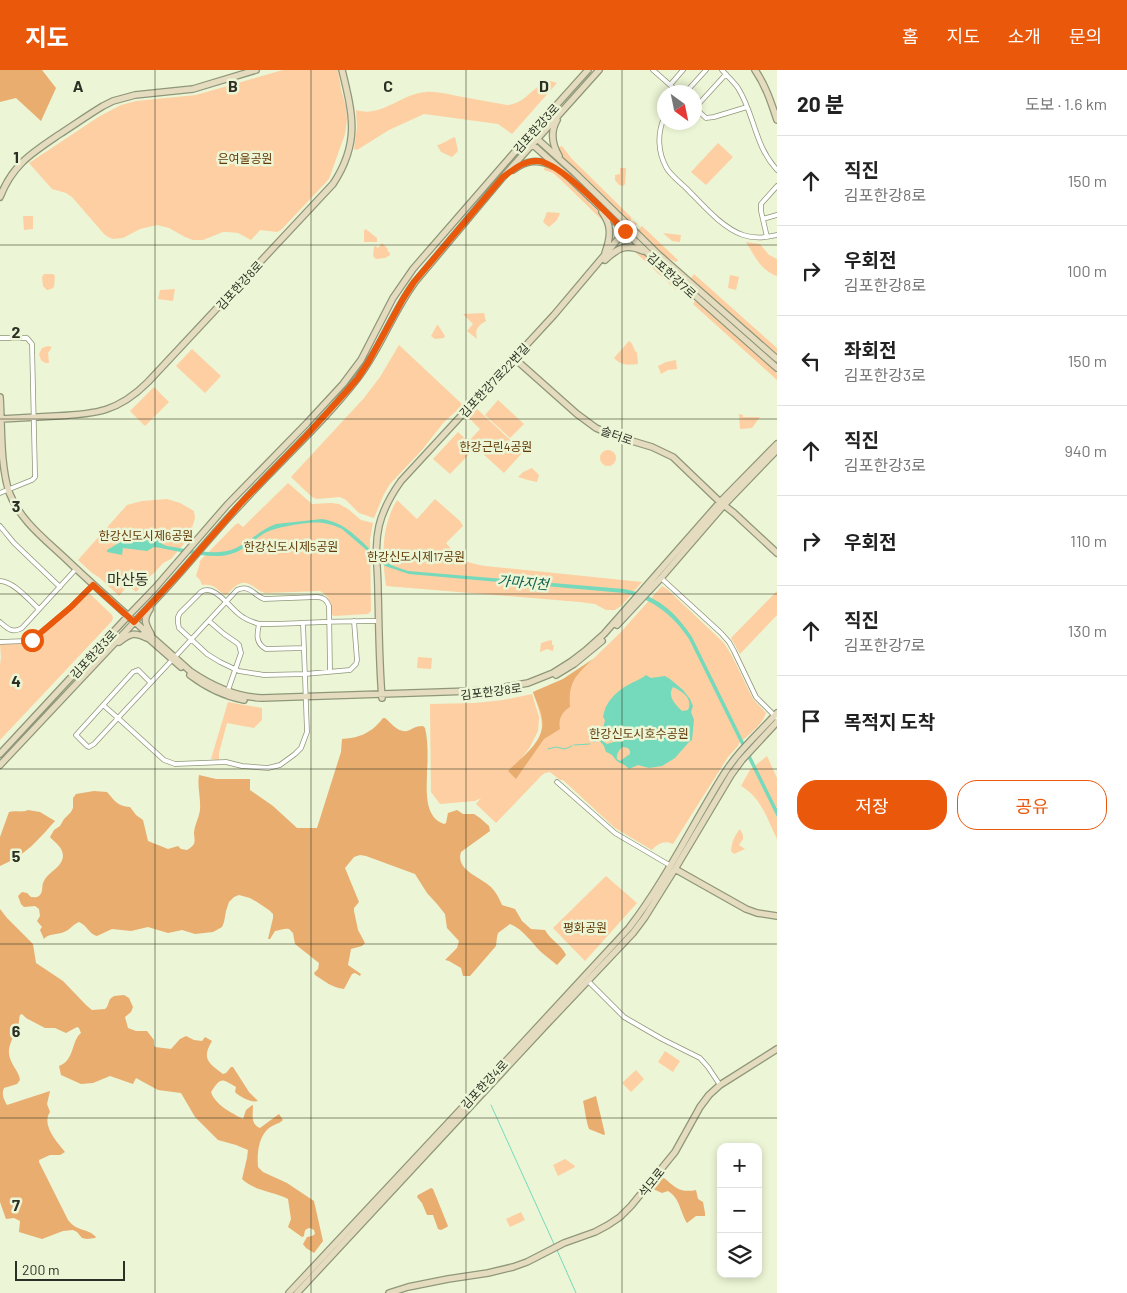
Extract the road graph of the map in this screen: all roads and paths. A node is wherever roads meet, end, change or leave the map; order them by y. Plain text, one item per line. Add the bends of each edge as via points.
1 (256, 70) edge
2 (342, 70) edge
3 (588, 70) edge
4 (598, 70) edge
5 (653, 70) edge
6 (683, 70) edge
7 (706, 70) edge
8 (722, 70) edge
9 (755, 70) edge
10 (726, 74) junction
11 (670, 85) joint
12 (692, 85) edge
13 (702, 100) edge
14 (568, 105) junction
15 (747, 107) junction
16 (702, 114) edge
17 (777, 120) edge
18 (661, 130) edge
19 (531, 133) junction
20 (526, 138) junction
21 (535, 142) junction
22 (777, 170) edge
23 (574, 172) junction
24 (503, 177) junction
25 (572, 180) junction
26 (777, 186) edge
27 (0, 197) edge
28 (592, 198) junction
29 (777, 215) edge
30 (763, 219) junction
31 (627, 229) junction
32 (777, 235) edge
33 (767, 237) junction
34 (648, 253) junction
35 (604, 257) junction
36 (590, 273) junction
37 (0, 338) edge
38 (514, 358) junction
39 (776, 358) edge
40 (777, 368) edge
41 (0, 397) edge
42 (34, 418) junction
43 (1, 419) edge
44 (777, 444) edge
45 (777, 450) edge
46 (8, 490) junction
47 (0, 493) edge
48 (722, 503) junction
49 (0, 526) edge
50 (777, 552) edge
51 (777, 556) edge
52 (76, 569) junction
53 (659, 576) junction
54 (0, 581) edge
55 (93, 585) junction
56 (60, 587) junction
57 (158, 597) junction
58 (226, 602) junction
59 (39, 609) junction
60 (128, 616) junction
61 (209, 620) junction
62 (329, 621) junction
63 (354, 621) junction
64 (379, 621) junction
65 (0, 622) edge
66 (134, 622) junction
67 (303, 623) junction
68 (259, 624) junction
69 (150, 637) junction
70 (192, 639) junction
71 (0, 642) edge
72 (304, 648) junction
73 (106, 652) junction
74 (173, 658) junction
75 (235, 669) junction
76 (330, 671) junction
77 (305, 674) junction
78 (150, 682) junction
79 (227, 693) junction
80 (382, 696) junction
81 (306, 699) junction
82 (103, 705) junction
83 (776, 717) edge
84 (118, 718) junction
85 (0, 754) edge
86 (0, 765) edge
87 (557, 782) dead end
88 (673, 867) junction
89 (777, 916) edge
90 (588, 981) junction
91 (777, 1049) edge
92 (720, 1085) junction
93 (288, 1293) edge
94 (297, 1293) edge
95 (389, 1293) edge

1 - 27 street via 193,89 136,95 113,101 27,157 12,174
2 - 42 street, 김포한강8로 via 352,110 352,130 347,157 333,184 132,397 95,413
3 - 19 street, 김포한강3로
4 - 14 street, 김포한강3로
5 - 11 street
6 - 11 street
7 - 12 street
8 - 10 street
9 - 17 street via 769,95
10 - 13 street
10 - 15 street via 738,88
14 - 21 street, 김포한강3로
14 - 23 street via 555,124 552,139 558,154
15 - 16 street via 714,117 706,118
15 - 22 street via 760,146
18 - 33 street via 659,145 669,172 729,228 745,236
19 - 20 street, 김포한강3로
19 - 21 street, 김포한강7로
20 - 21 street, 김포한강7로
20 - 60 street, 김포한강3로 via 407,277 361,360 343,384 227,505
21 - 23 street, 김포한강7로
21 - 24 street, 김포한강3로
21 - 25 street, 김포한강7로
23 - 31 street, 김포한강7로
24 - 25 street via 524,163 538,161 554,166
24 - 57 street, 김포한강3로 via 409,290 358,378
25 - 28 street, 김포한강7로
26 - 30 street via 761,204
28 - 31 street, 김포한강7로
28 - 35 street via 609,225 610,236
29 - 30 street
30 - 33 street
31 - 34 street, 김포한강7로
31 - 35 street, 김포한강7로22번길
31 - 39 street, 김포한강7로
32 - 33 street
34 - 36 street via 631,247 619,249
34 - 40 street, 김포한강7로
35 - 36 street, 김포한강7로22번길
36 - 38 street, 김포한강7로22번길
37 - 42 street via 27,338 32,344
38 - 48 street, 솔터로 via 590,424 673,457
38 - 64 street, 김포한강7로22번길 via 401,481 388,500 376,543
41 - 43 street, 김포한강8로
42 - 43 street, 김포한강8로
42 - 46 street via 35,477
43 - 46 street, 김포한강8로 via 3,468
44 - 48 street, 김포한강8로
45 - 48 street, 김포한강8로
46 - 47 street
46 - 52 street, 김포한강8로 via 28,523
48 - 50 street, 솔터로
48 - 51 street, 솔터로
48 - 53 street, 김포한강8로
49 - 56 street
52 - 55 street, 김포한강8로
52 - 56 street
53 - 80 street, 김포한강8로 via 602,642 564,671 542,682 497,692
53 - 83 street via 729,642 756,697
54 - 59 street via 11,584
55 - 60 street, 김포한강8로
55 - 71 street via 32,640
56 - 59 street
57 - 66 street, 김포한강3로
57 - 69 street via 145,618
58 - 61 street
58 - 62 street via 238,590 245,588 264,598 321,597 328,604
58 - 68 street via 239,615
58 - 70 street via 211,590 204,589 180,613 179,628
59 - 65 street via 19,630 10,630
60 - 66 street, 김포한강8로
60 - 85 street, 김포한강3로
61 - 70 street
61 - 75 street via 239,645 241,653
62 - 63 street
62 - 67 street
62 - 76 street
63 - 64 street
63 - 76 street via 356,664 348,671
64 - 80 street
66 - 69 street, 김포한강8로
66 - 73 street, 김포한강3로
67 - 68 street
67 - 72 street
68 - 72 street via 257,638 263,648
69 - 73 street via 134,634
69 - 74 street, 김포한강8로
70 - 74 street
70 - 75 street via 212,658
72 - 77 street
73 - 86 street, 김포한강3로
74 - 78 street
74 - 79 street, 김포한강8로 via 204,686
75 - 77 street via 264,675
75 - 79 street
76 - 77 street
77 - 81 street
78 - 82 street via 138,670 135,671
78 - 84 street
79 - 81 street, 김포한강8로 via 262,702
80 - 81 street, 김포한강8로
81 - 84 street via 308,732 300,748 287,761 268,768 226,762 175,764 164,760
82 - 84 street
82 - 84 street via 76,735 87,746 94,744
83 - 88 street, 김포한강4로 via 741,757
87 - 88 street via 615,833
88 - 89 street via 746,909
88 - 90 street, 김포한강4로 via 638,926
88 - 93 street, 김포한강4로 via 619,939
90 - 92 street via 624,1017 700,1058
90 - 94 street, 김포한강4로
91 - 92 street, 석모로
92 - 95 street, 석모로 via 700,1107 669,1160 631,1206 605,1227 514,1267

